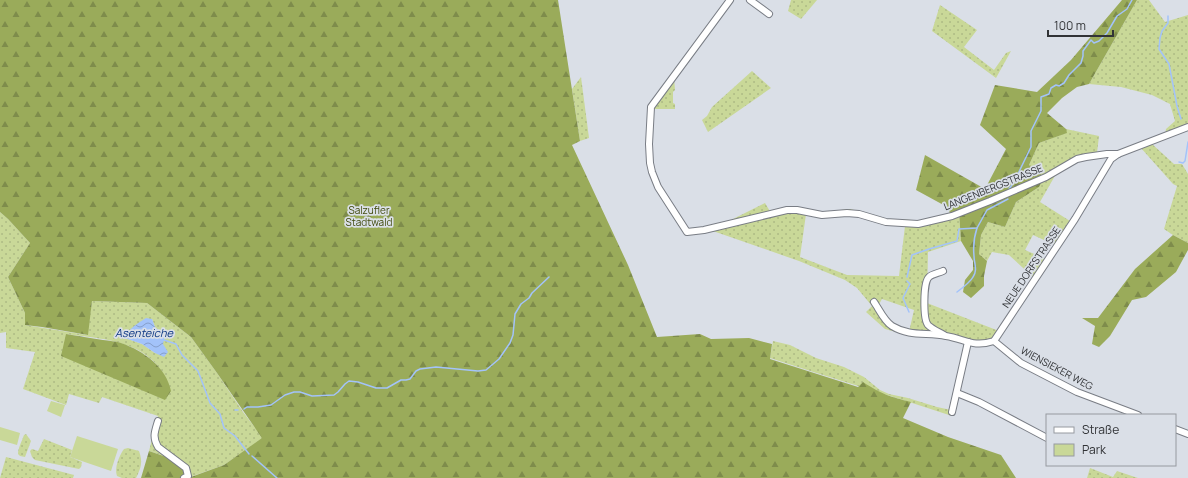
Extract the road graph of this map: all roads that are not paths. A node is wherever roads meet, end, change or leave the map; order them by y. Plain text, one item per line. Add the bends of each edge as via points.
1 (730, 0) edge
2 (750, 0) edge
3 (769, 14) dead end
4 (1188, 127) edge
5 (1118, 154) junction
6 (943, 271) dead end
7 (874, 302) dead end
8 (946, 336) junction
9 (994, 341) junction
10 (968, 342) junction
11 (957, 393) junction
12 (952, 412) dead end
13 (1135, 414) edge
14 (158, 421) dead end
15 (1176, 429) edge
16 (1188, 434) edge
17 (1046, 437) edge
18 (184, 478) edge

1 - 5 street, LANGENBERGSTRASSE via 651,106 649,144 652,172 658,187 687,232 787,210 822,215 859,214 886,222 918,224 952,216 990,201 1046,177 1077,159
2 - 3 street
4 - 5 street, NEUE DORFSTRASSE
5 - 9 street, NEUE DORFSTRASSE via 1111,159 1075,219
6 - 8 street via 930,275 927,279 924,312 928,325
7 - 8 street via 890,325 900,330 911,334
8 - 10 street
9 - 10 street via 982,344
9 - 13 street, WIENSIEKER WEG via 1021,363 1077,392
10 - 11 street
11 - 12 street
11 - 17 street
14 - 18 street via 154,438 156,443 186,468 188,476
15 - 16 street

